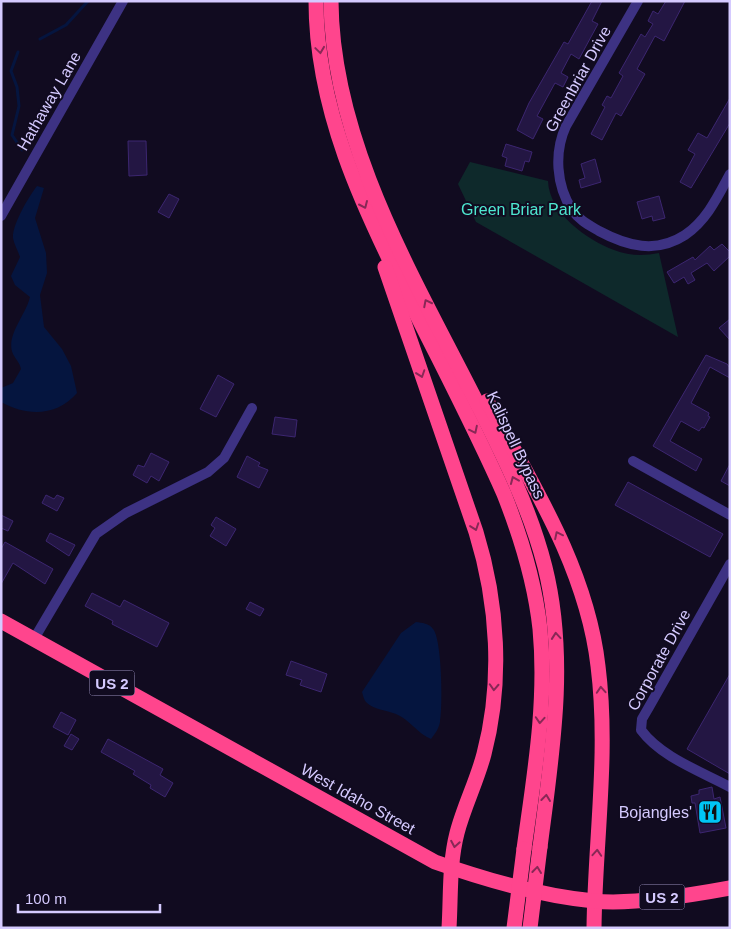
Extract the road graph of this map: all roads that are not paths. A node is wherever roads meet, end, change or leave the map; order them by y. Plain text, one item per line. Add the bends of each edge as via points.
1 (124, 1) edge
2 (316, 1) edge
3 (331, 1) edge
4 (638, 1) edge
5 (730, 174) edge
6 (1, 216) edge
7 (374, 227) junction
8 (437, 322) junction
9 (252, 408) dead end
10 (633, 461) dead end
11 (730, 515) edge
12 (730, 564) edge
13 (1, 621) edge
14 (34, 639) junction
15 (730, 787) edge
16 (451, 868) junction
17 (730, 888) edge
18 (594, 901) junction
19 (449, 928) edge
20 (514, 928) edge
21 (530, 928) edge
22 (594, 928) edge

1 - 6 street, Hathaway Lane
2 -> 7 highway, Kalispell Bypass via 323,74 336,132
8 -> 3 highway, Kalispell Bypass via 382,210 359,154 337,67
4 - 5 street, Greenbriar Drive via 559,142 559,169 569,203 586,223 617,240 642,247 659,246 676,240 699,223
7 -> 16 highway via 388,279 476,532 492,604 495,670 492,718 484,755 457,834
7 -> 20 highway, Kalispell Bypass, bridge via 500,485 517,528 531,579 540,630 542,701
18 -> 8 highway via 602,719 598,664 587,613 569,557 547,511 470,369
21 -> 8 highway, Kalispell Bypass, bridge via 553,738 556,634 548,583 534,531 513,476
9 - 14 street via 224,458 208,472 126,513 96,534
10 - 11 street
12 - 15 street, Corporate Drive via 642,719 641,730 663,751
13 - 14 highway, West Idaho Street / US 2
14 - 16 highway, West Idaho Street / US 2
16 - 18 highway, West Idaho Street / US 2 via 500,883
16 - 19 highway
17 - 18 highway, West Idaho Street / US 2 via 641,900
18 - 22 highway

